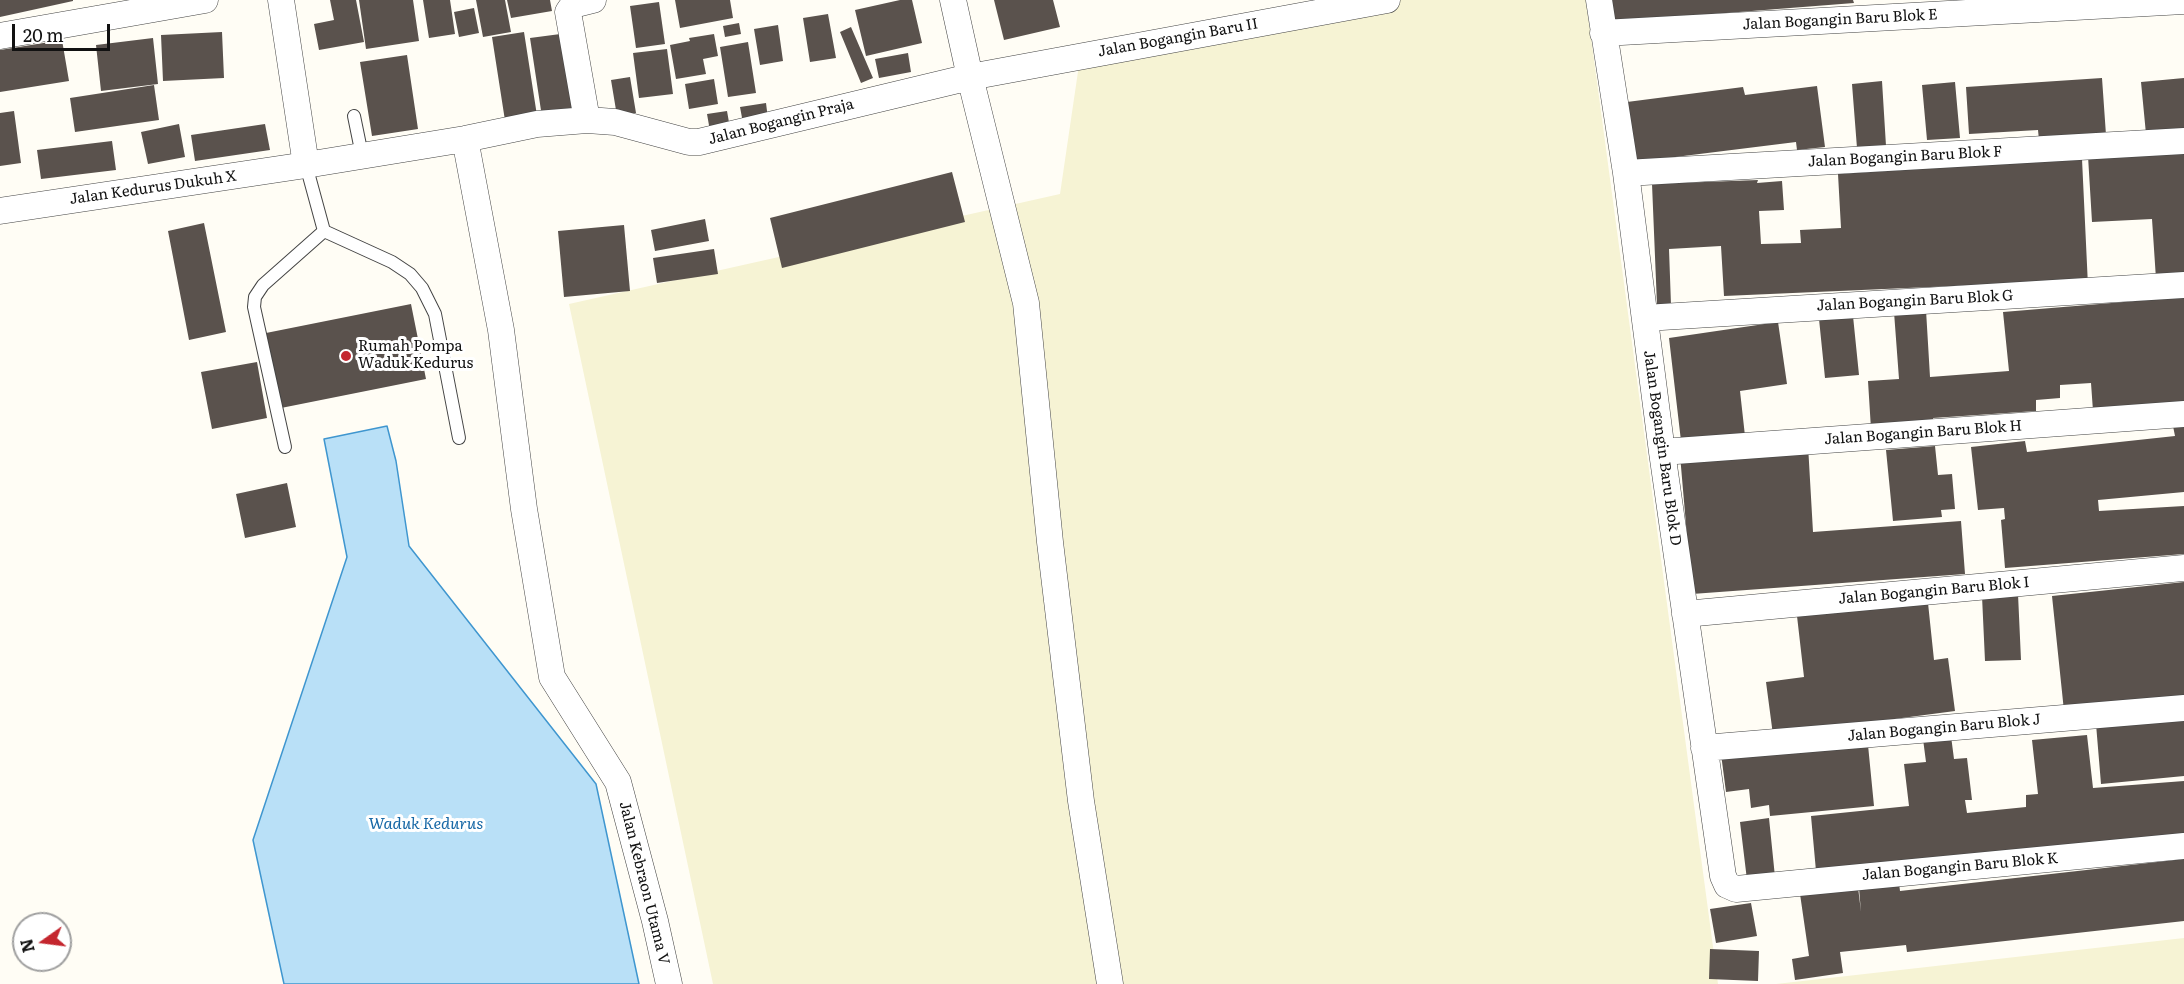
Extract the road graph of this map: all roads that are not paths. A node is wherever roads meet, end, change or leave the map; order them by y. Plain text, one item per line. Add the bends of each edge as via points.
1 (206, 0) edge
2 (281, 0) edge
3 (953, 0) edge
4 (1387, 0) edge
5 (1599, 0) edge
6 (2184, 1) edge
7 (583, 3) edge
8 (1604, 33) junction
9 (0, 36) edge
10 (970, 77) junction
11 (354, 116) dead end
12 (587, 120) junction
13 (465, 139) junction
14 (2184, 141) edge
15 (362, 155) junction
16 (306, 165) junction
17 (1626, 173) junction
18 (0, 210) edge
19 (324, 231) junction
20 (2184, 285) edge
21 (1645, 318) junction
22 (2184, 414) edge
23 (459, 438) dead end
24 (285, 447) dead end
25 (1662, 452) junction
26 (2184, 568) edge
27 (1685, 614) junction
28 (2184, 708) edge
29 (1704, 748) junction
30 (2184, 846) edge
31 (1736, 889) joint
32 (669, 984) edge
33 (1110, 984) edge

1 - 9 street
2 - 16 street
3 - 10 street
4 - 10 street, Jalan Bogangin Baru II
5 - 8 street, Jalan Bogangin Baru Blok D
6 - 8 street, Jalan Bogangin Baru Blok E
7 - 12 street via 568,12 568,18
8 - 17 street, Jalan Bogangin Baru Blok D
10 - 12 street, Jalan Bogangin Praja via 699,142 615,122
10 - 33 street via 1026,303 1081,801
11 - 15 lane
12 - 13 street, Jalan Bogangin Praja via 537,124
13 - 15 street, Jalan Bogangin Praja
13 - 32 street, Jalan Kebraon Utama V via 501,330 524,509 552,677 618,782
14 - 17 street, Jalan Bogangin Baru Blok F
15 - 16 street, Jalan Bogangin Praja
16 - 18 street, Jalan Kedurus Dukuh X
16 - 19 lane
17 - 21 street, Jalan Bogangin Baru Blok D
19 - 23 lane via 392,262 422,288 435,314
19 - 24 lane via 262,285 255,297
20 - 21 street, Jalan Bogangin Baru Blok G
21 - 25 street, Jalan Bogangin Baru Blok D
22 - 25 street, Jalan Bogangin Baru Blok H
25 - 27 street, Jalan Bogangin Baru Blok D
26 - 27 street, Jalan Bogangin Baru Blok I
27 - 29 street, Jalan Bogangin Baru Blok D
28 - 29 street, Jalan Bogangin Baru Blok J
29 - 31 street, Jalan Bogangin Baru Blok D via 1723,876 1727,885
30 - 31 street, Jalan Bogangin Baru Blok K

